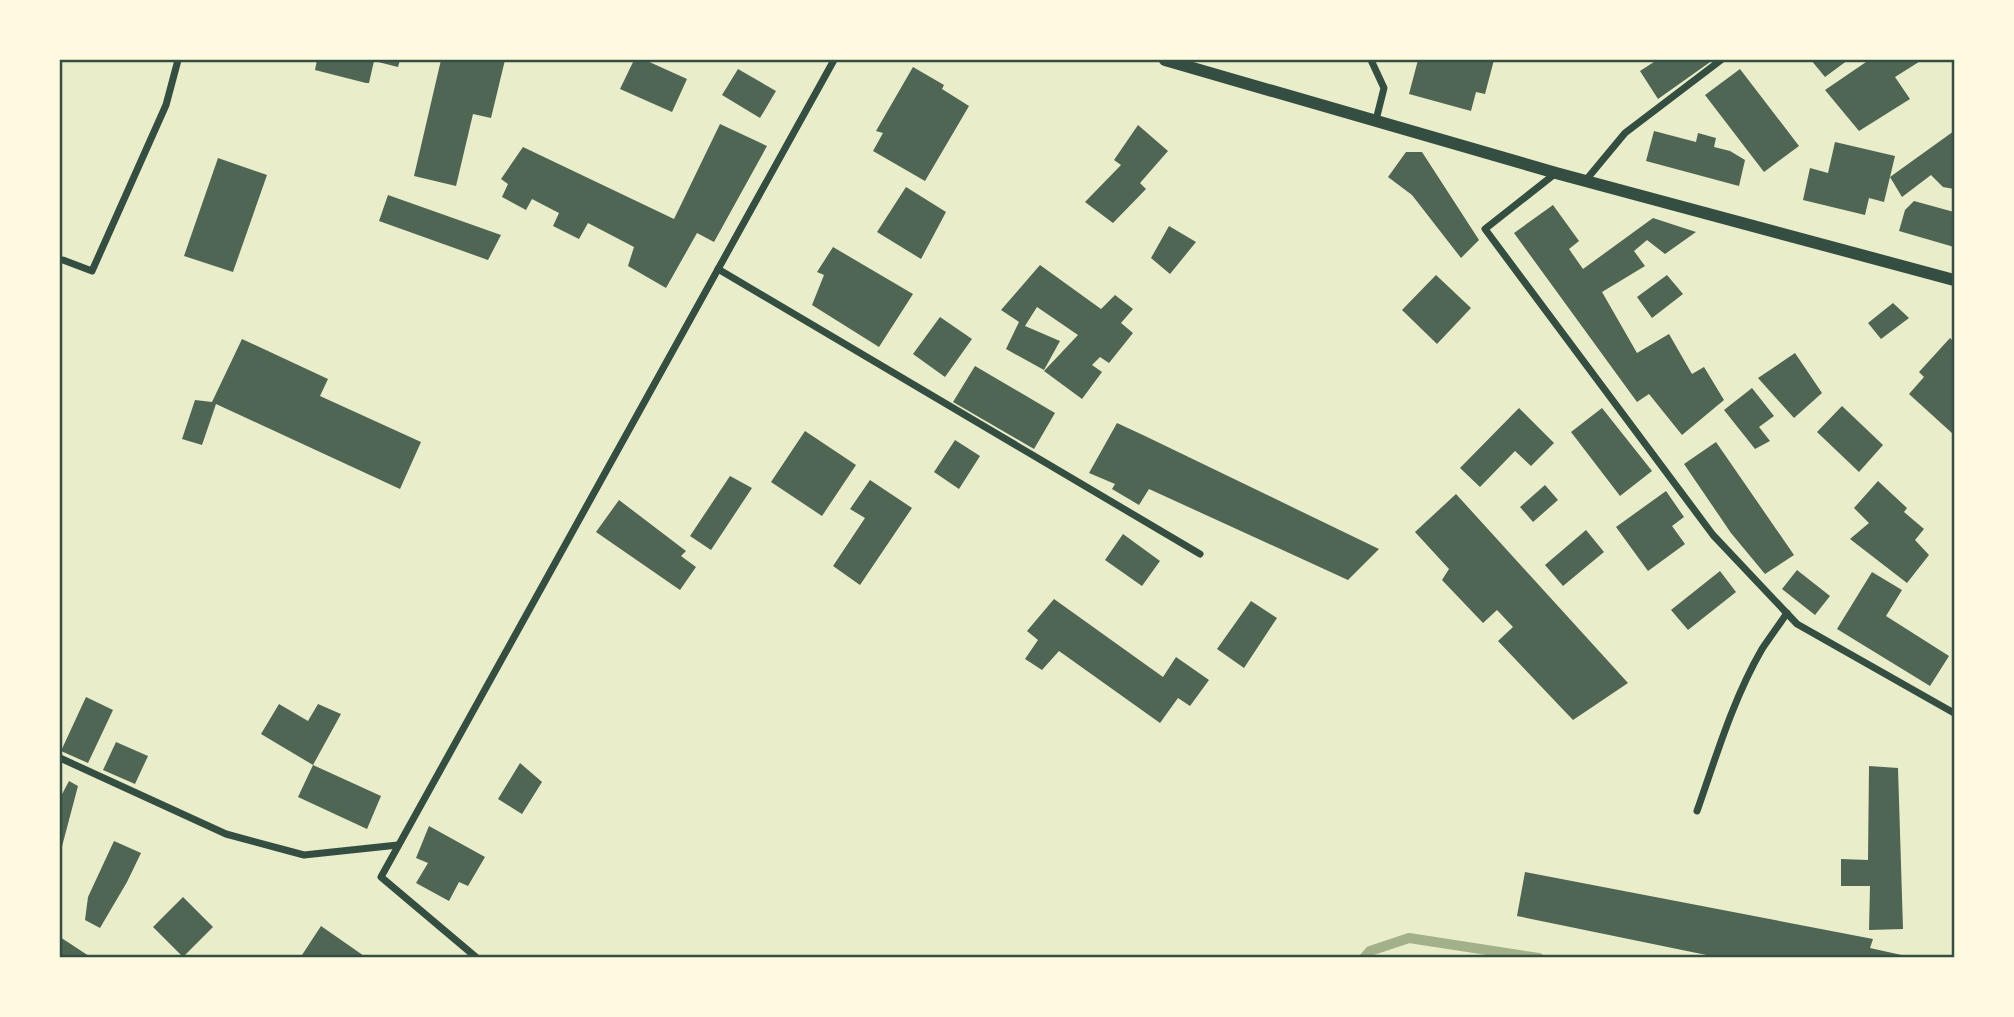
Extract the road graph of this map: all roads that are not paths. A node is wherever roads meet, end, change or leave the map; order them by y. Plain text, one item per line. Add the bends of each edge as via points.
1 (178, 60) edge
2 (834, 60) edge
3 (1165, 60) edge
4 (1371, 60) edge
5 (1721, 60) edge
6 (1376, 120) junction
7 (1556, 173) junction
8 (1586, 180) junction
9 (62, 260) dead end
10 (718, 269) junction
11 (1955, 280) edge
12 (1200, 554) dead end
13 (1787, 613) junction
14 (1955, 713) edge
15 (60, 758) edge
16 (1697, 811) dead end
17 (398, 845) junction
18 (477, 957) edge

1 - 9 street via 166,105 92,271
2 - 10 street
3 - 6 street
4 - 6 street via 1384,88
5 - 8 street via 1625,133
6 - 7 street
7 - 8 street
7 - 13 street via 1485,229 1713,535
8 - 11 street
10 - 12 street
10 - 17 street
13 - 14 street via 1797,624
13 - 16 street via 1745,686
15 - 17 street via 226,834 304,855
17 - 18 street via 381,877

